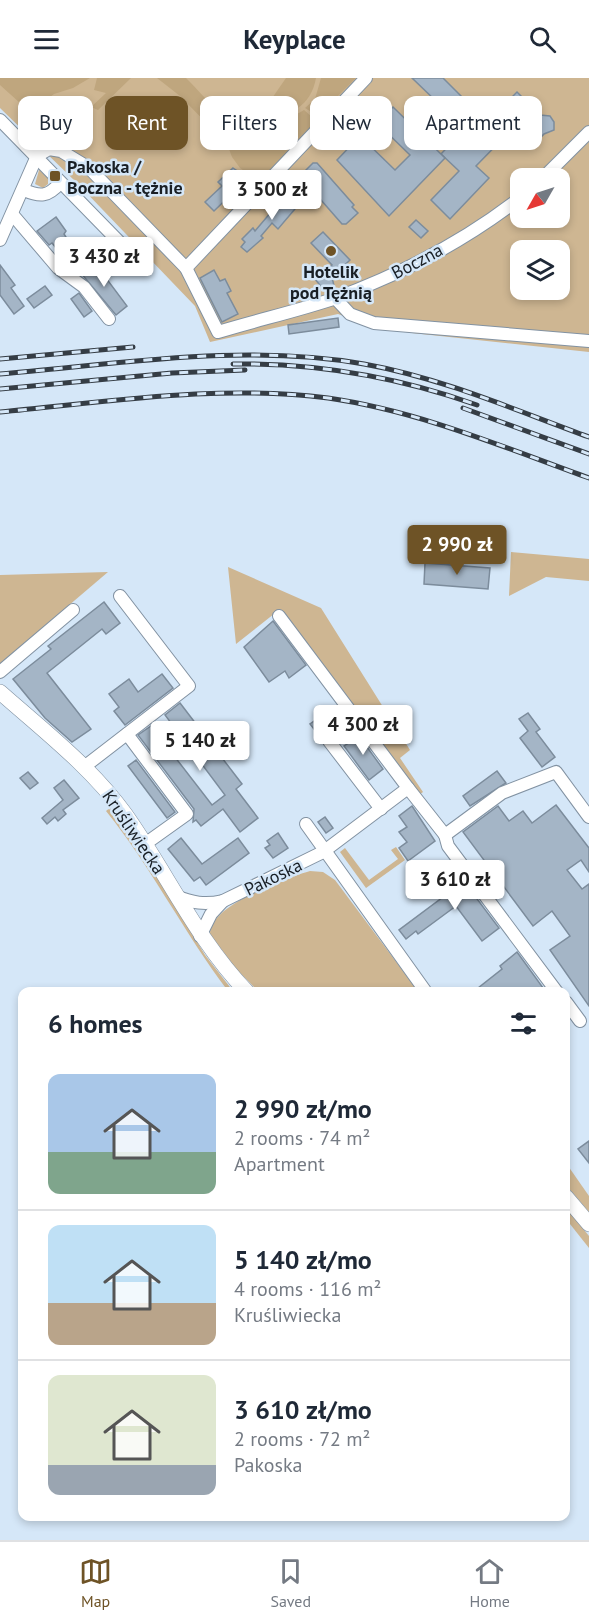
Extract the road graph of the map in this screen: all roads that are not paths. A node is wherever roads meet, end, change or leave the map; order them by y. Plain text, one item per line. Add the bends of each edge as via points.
1 (366, 78) edge
2 (0, 120) edge
3 (589, 132) edge
4 (37, 156) junction
5 (553, 168) edge
6 (60, 183) junction
7 (24, 190) junction
8 (510, 205) edge
9 (12, 214) junction
10 (0, 240) edge
11 (129, 252) dead end
12 (186, 268) junction
13 (335, 298) junction
14 (109, 320) dead end
15 (589, 342) edge
16 (120, 596) dead end
17 (73, 610) dead end
18 (279, 616) dead end
19 (0, 672) edge
20 (0, 692) edge
21 (357, 720) junction
22 (127, 734) junction
23 (84, 767) junction
24 (408, 788) junction
25 (381, 809) junction
26 (589, 817) edge
27 (306, 824) dead end
28 (445, 835) junction
29 (146, 844) junction
30 (323, 852) junction
31 (176, 896) junction
32 (223, 901) junction
33 (200, 936) junction
34 (242, 987) edge
35 (422, 987) edge
36 (553, 987) edge
37 (570, 1008) edge
38 (580, 1022) dead end
39 (570, 1202) edge
40 (589, 1224) edge

1 - 12 street
2 - 4 street
3 - 5 street
4 - 6 street
4 - 7 street
4 - 12 street, Boczna via 49,149 61,151 89,168
6 - 7 street via 51,194
6 - 11 street
7 - 9 street
8 - 13 street, Boczna via 400,272
9 - 10 street
9 - 14 street via 58,268 84,287
12 - 13 street, Boczna via 218,332
13 - 15 street via 350,314 374,323 568,336
16 - 22 street via 189,686
17 - 19 street
18 - 21 street
20 - 23 main road, Kruśliwiecka
21 - 24 street
21 - 25 street via 329,741
22 - 23 street
22 - 29 street via 187,814
23 - 29 main road, Kruśliwiecka via 111,795
24 - 25 street
24 - 28 street
25 - 30 street
26 - 28 street via 556,772 502,793
27 - 30 street, Pakoska
28 - 36 street via 448,846
29 - 31 main road, Kruśliwiecka
30 - 32 street, Pakoska
30 - 35 street, Pakoska
31 - 32 street, Pakoska via 205,904
31 - 33 main road, Kruśliwiecka
32 - 33 street, Pakoska
33 - 34 main road, Kruśliwiecka
37 - 38 street
39 - 40 main road

